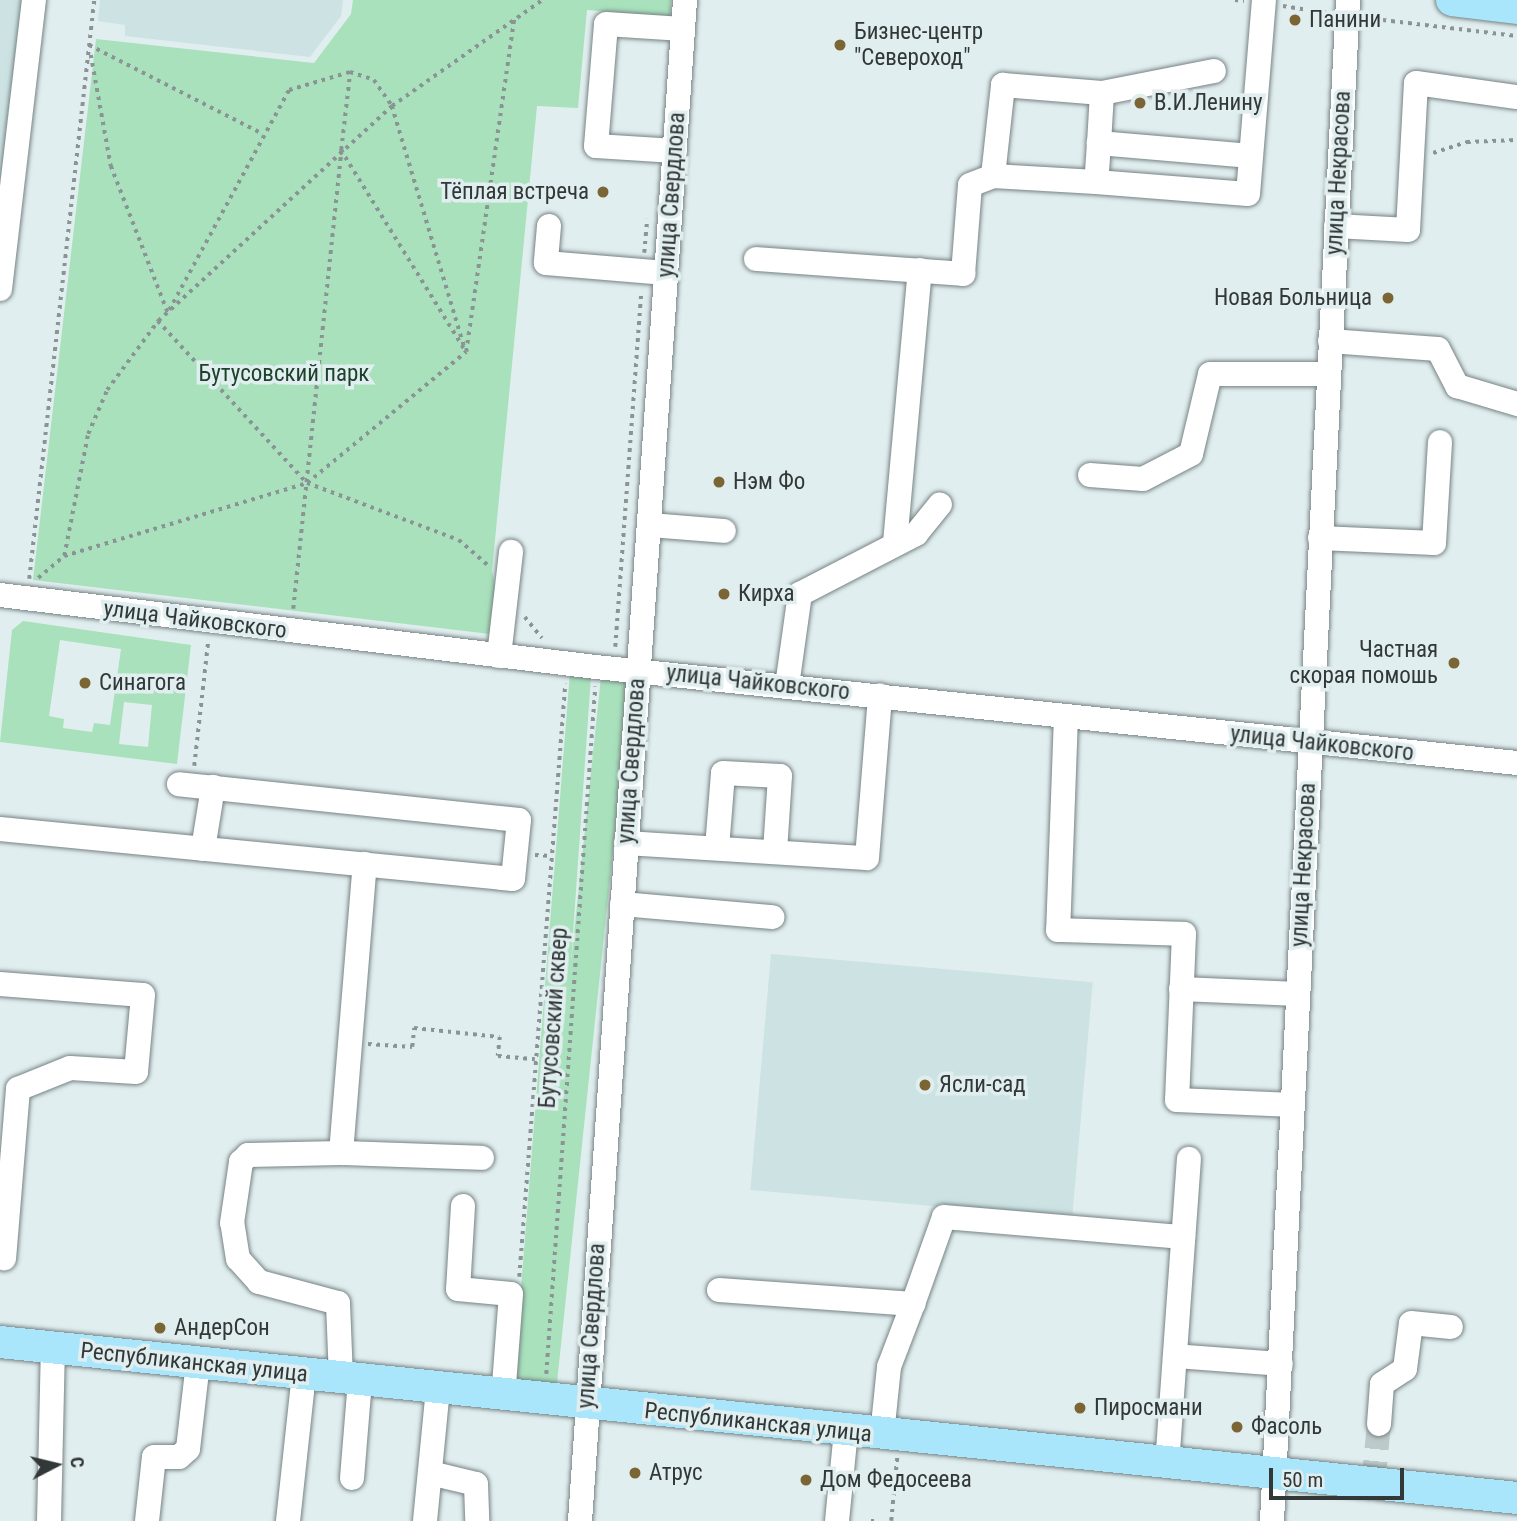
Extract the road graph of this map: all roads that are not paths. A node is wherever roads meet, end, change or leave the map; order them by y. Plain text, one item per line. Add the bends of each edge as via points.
1 (34, 0) edge
2 (685, 0) edge
3 (1264, 0) edge
4 (1348, 0) edge
5 (1452, 0) edge
6 (1517, 9) edge
7 (683, 29) junction
8 (1214, 71) dead end
9 (1102, 93) junction
10 (1517, 97) edge
11 (1099, 143) junction
12 (675, 151) junction
13 (1251, 156) junction
14 (993, 176) junction
15 (1096, 182) junction
16 (549, 226) dead end
17 (1336, 226) junction
18 (756, 259) dead end
19 (920, 270) junction
20 (655, 272) junction
21 (0, 289) edge
22 (1330, 341) junction
23 (1329, 374) junction
24 (1517, 404) edge
25 (1440, 442) dead end
26 (1090, 475) dead end
27 (940, 505) dead end
28 (650, 525) junction
29 (724, 531) dead end
30 (1320, 538) junction
31 (895, 543) junction
32 (510, 552) dead end
33 (0, 595) edge
34 (499, 656) junction
35 (639, 671) junction
36 (787, 686) junction
37 (880, 696) junction
38 (1066, 716) junction
39 (1310, 743) junction
40 (1517, 763) edge
41 (0, 829) edge
42 (626, 843) junction
43 (717, 848) junction
44 (203, 849) junction
45 (775, 852) junction
46 (365, 864) junction
47 (622, 904) junction
48 (772, 917) dead end
49 (0, 984) edge
50 (1181, 989) junction
51 (1298, 994) junction
52 (1293, 1104) junction
53 (341, 1153) junction
54 (482, 1158) dead end
55 (1189, 1159) dead end
56 (463, 1206) dead end
57 (1183, 1237) junction
58 (4, 1258) dead end
59 (719, 1290) dead end
60 (913, 1304) junction
61 (1451, 1327) dead end
62 (0, 1342) edge
63 (53, 1348) junction
64 (1175, 1356) junction
65 (198, 1363) junction
66 (1281, 1364) junction
67 (304, 1374) junction
68 (351, 1379) junction
69 (438, 1389) junction
70 (503, 1397) junction
71 (586, 1406) junction
72 (1379, 1424) tunnel mouth
73 (846, 1432) junction
74 (890, 1436) junction
75 (1167, 1465) junction
76 (430, 1473) junction
77 (1275, 1476) junction
78 (352, 1478) dead end
79 (1517, 1498) edge
80 (49, 1521) edge
81 (147, 1521) edge
82 (288, 1521) edge
83 (425, 1521) edge
84 (477, 1521) edge
85 (580, 1521) edge
86 (837, 1521) edge
87 (1272, 1521) edge

1 - 21 street
2 - 7 street, улица Свердлова
3 - 13 street
4 - 17 street, улица Некрасова
5 - 6 main road
7 - 12 street, улица Свердлова
7 - 12 street via 606,24 596,146
8 - 9 street
9 - 11 street
9 - 14 street via 1003,85
10 - 17 street via 1416,83 1408,230
11 - 13 street
11 - 15 street
12 - 20 street, улица Свердлова
13 - 15 street via 1248,194
14 - 15 street
14 - 19 street via 970,185 963,274
16 - 20 street via 547,263
17 - 22 street, улица Некрасова
18 - 19 street
19 - 31 street
20 - 28 street, улица Свердлова
22 - 23 street, улица Некрасова
22 - 24 street via 1438,349 1457,386
23 - 26 street via 1210,374 1191,454 1143,479
23 - 30 street, улица Некрасова
25 - 30 street via 1434,543
27 - 31 street via 916,534
28 - 29 street
28 - 35 street, улица Свердлова
30 - 39 street, улица Некрасова
31 - 36 street via 800,594
32 - 34 street via 509,596
33 - 34 street, улица Чайковского
34 - 35 street, улица Чайковского via 597,661
35 - 36 street, улица Чайковского
35 - 42 street, улица Свердлова
36 - 37 street, улица Чайковского
37 - 38 street, улица Чайковского
37 - 45 street via 867,858
38 - 39 street, улица Чайковского
38 - 50 street via 1058,930 1184,934
39 - 40 street, улица Чайковского
39 - 51 street, улица Некрасова
41 - 44 street
42 - 43 street
42 - 47 street, улица Свердлова
43 - 45 street
43 - 45 street via 723,773 780,776
44 - 46 street
44 - 46 street via 195,786 519,820 513,879
46 - 53 street
47 - 48 street
47 - 71 street, улица Свердлова
49 - 58 street via 143,995 136,1072 70,1068 18,1088
50 - 51 street
50 - 52 street via 1177,1100
51 - 52 street, улица Некрасова
52 - 66 street, улица Некрасова
53 - 54 street
53 - 68 street via 248,1155 241,1162 232,1245 249,1273 269,1289 338,1303
55 - 57 street
56 - 70 street via 458,1289 511,1294
57 - 60 street via 944,1217
57 - 64 street
59 - 60 street
60 - 74 street via 889,1367
61 - 72 street via 1411,1323 1405,1369 1382,1384
62 - 63 main road, Республиканская улица
63 - 65 main road, Республиканская улица
63 - 80 street
64 - 66 street
64 - 75 street
65 - 67 main road, Республиканская улица
65 - 81 street via 188,1449 178,1457 154,1457
66 - 77 street, улица Некрасова
67 - 68 main road, Республиканская улица
67 - 82 street
68 - 69 main road, Республиканская улица
68 - 78 street
69 - 70 main road, Республиканская улица
69 - 76 street
70 - 71 main road, Республиканская улица
71 - 73 main road, Республиканская улица
71 - 85 street, улица Свердлова
73 - 74 main road, Республиканская улица
73 - 86 street
74 - 75 main road, Республиканская улица
75 - 77 main road, Республиканская улица
76 - 83 street
76 - 84 street via 476,1484
77 - 79 main road, Республиканская улица
77 - 87 street, улица Некрасова

